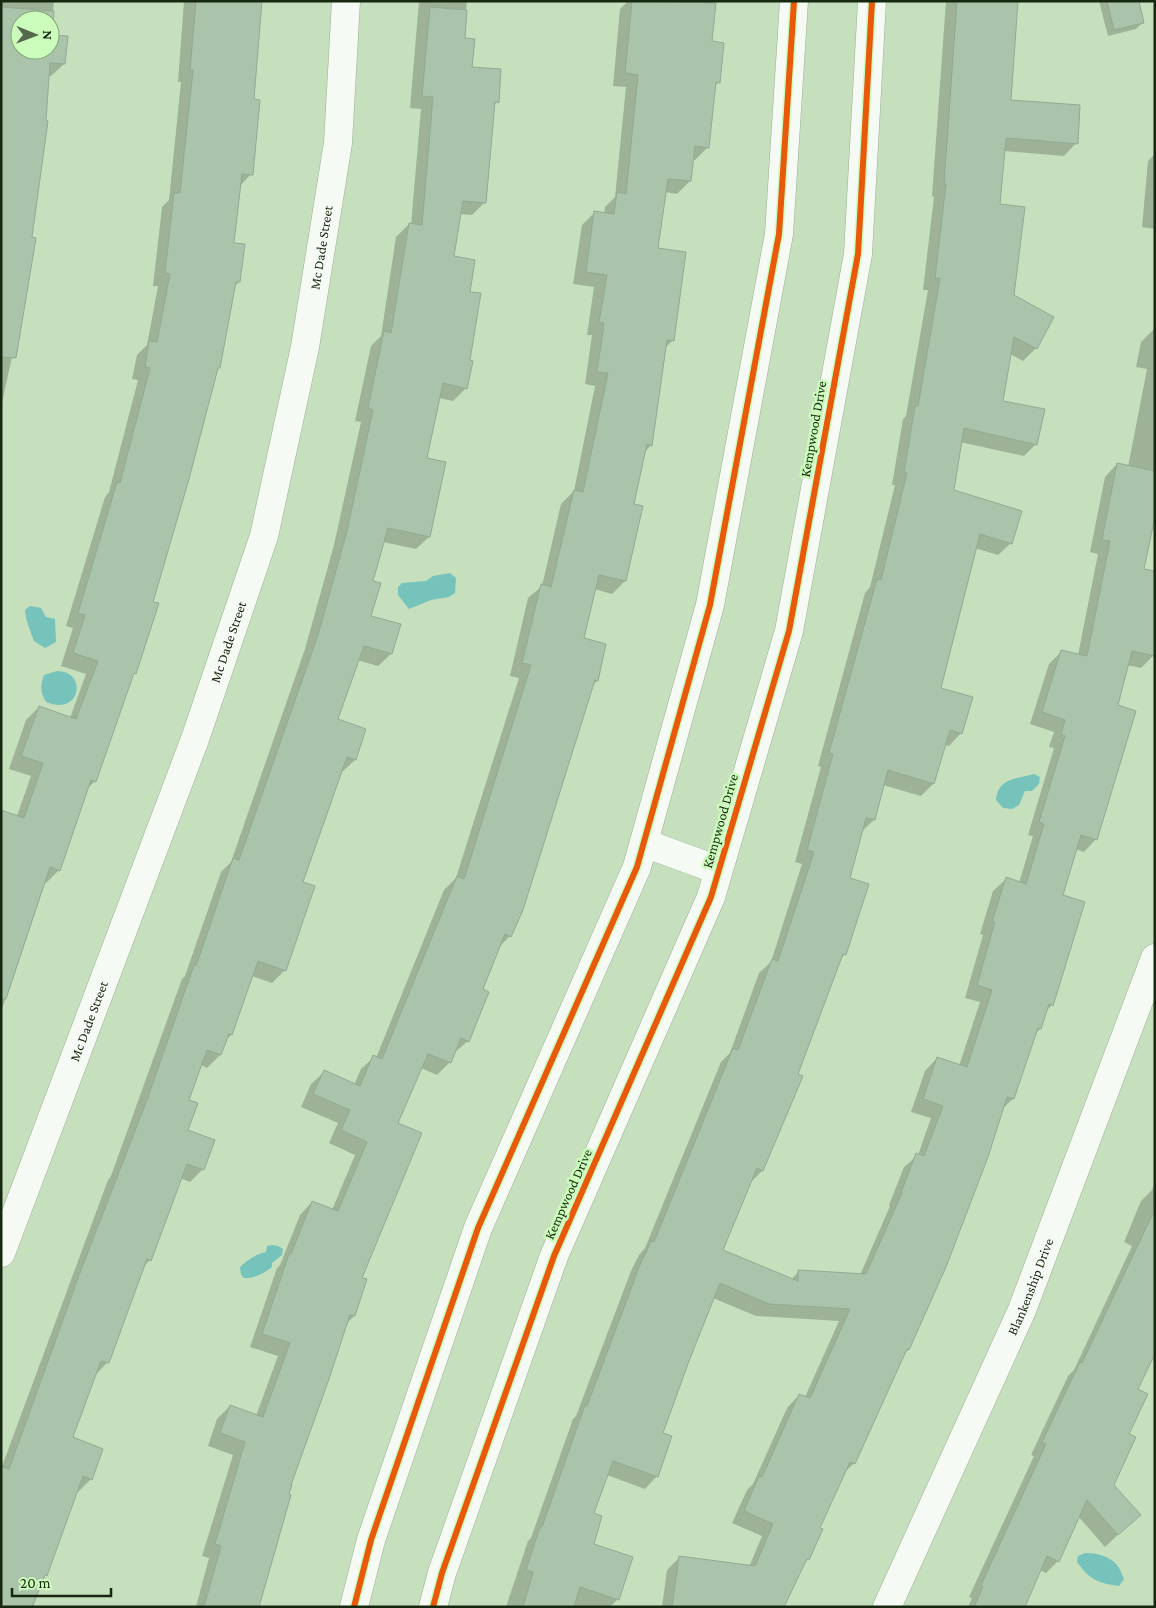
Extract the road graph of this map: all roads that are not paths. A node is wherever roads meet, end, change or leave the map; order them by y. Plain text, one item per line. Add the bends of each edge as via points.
1 (346, 1) edge
2 (794, 1) edge
3 (872, 1) edge
4 (644, 843) junction
5 (718, 870) junction
6 (1155, 958) edge
7 (1, 1253) edge
8 (354, 1607) edge
9 (433, 1607) edge
10 (887, 1607) edge

1 - 7 main road, Mc Dade Street via 338,144 305,347 264,536 194,739
2 - 4 main road via 779,234 710,605
3 - 5 main road, Kempwood Drive via 858,254 789,630
4 - 5 main road
4 - 8 main road via 637,867 478,1228 371,1540
5 - 9 main road, Kempwood Drive via 711,897 554,1256 442,1573
6 - 10 main road, Blankenship Drive via 1022,1310

